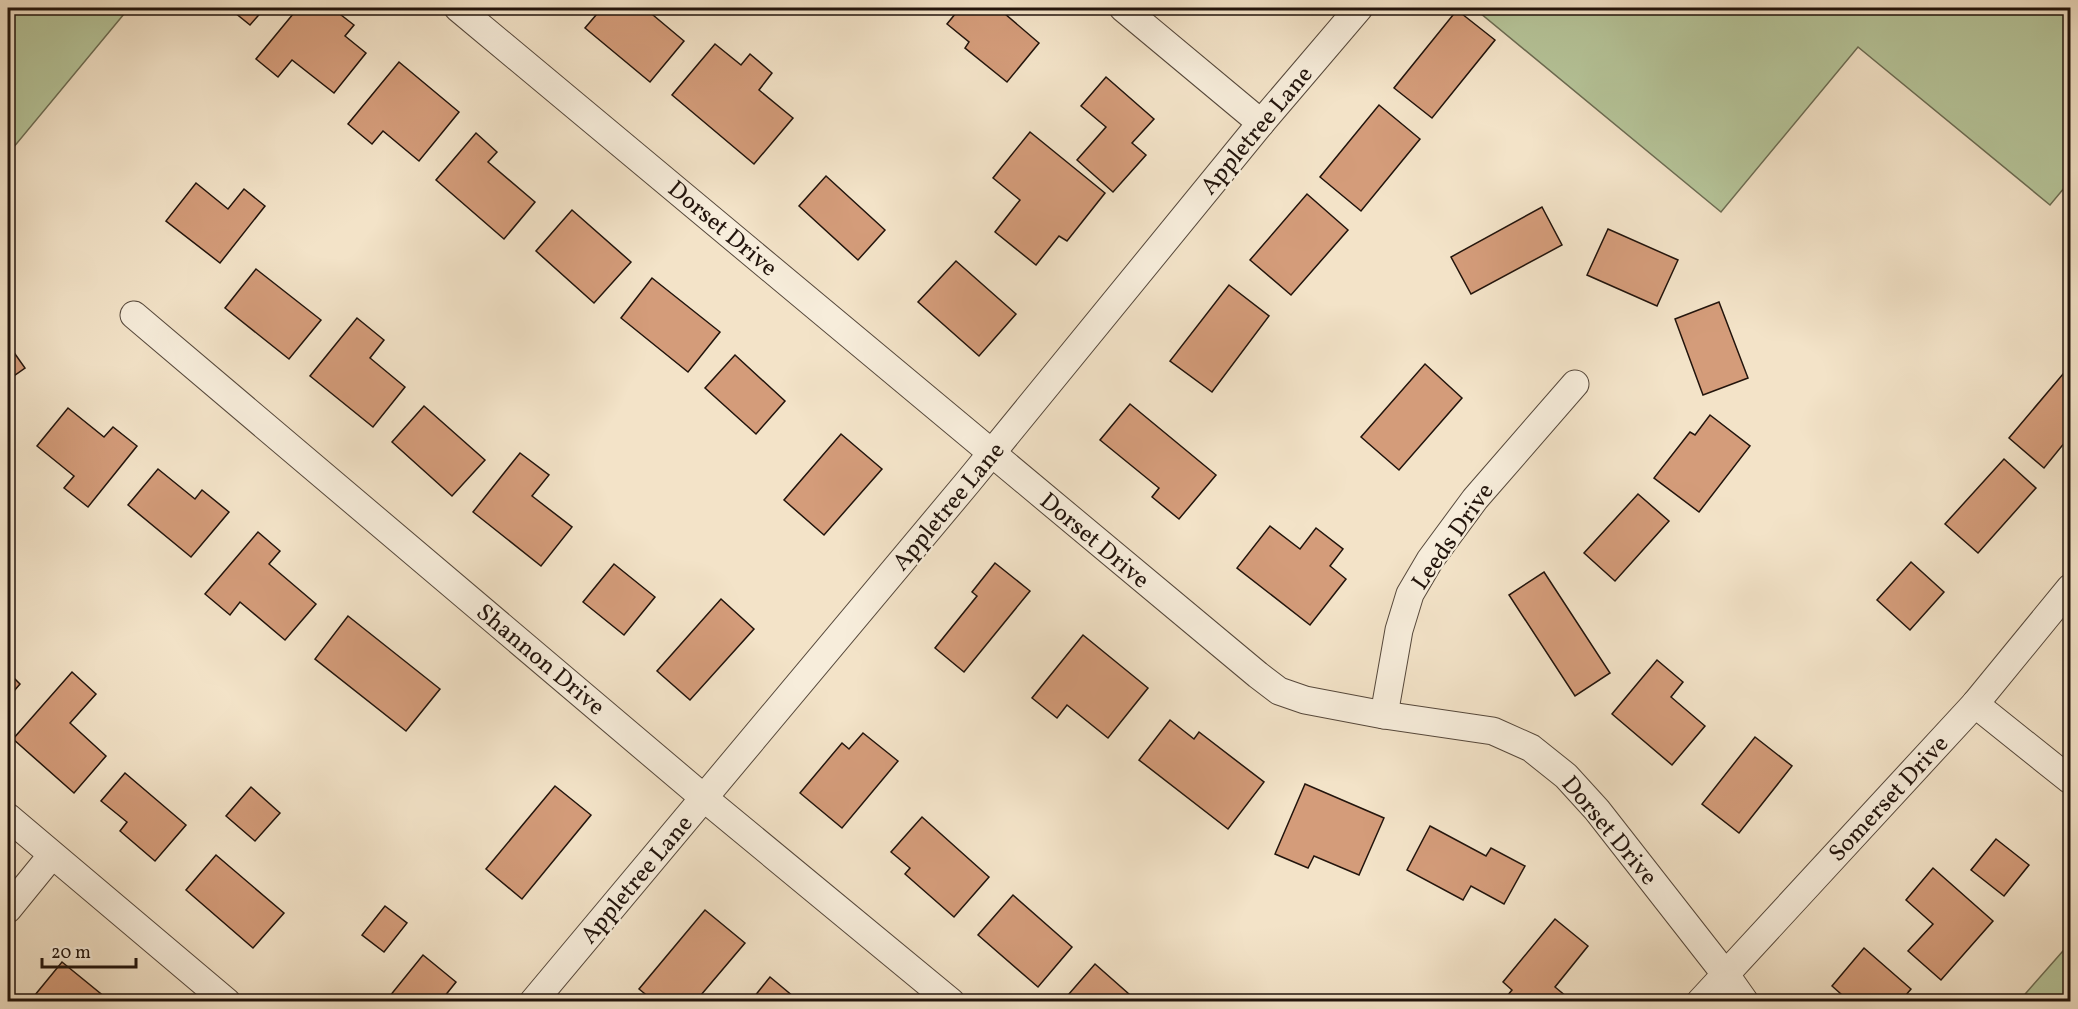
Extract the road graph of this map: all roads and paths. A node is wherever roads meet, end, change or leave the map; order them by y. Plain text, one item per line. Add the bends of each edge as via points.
1 (458, 8) edge
2 (1123, 8) edge
3 (1359, 8) edge
4 (1261, 123) junction
5 (134, 315) dead end
6 (1575, 384) dead end
7 (991, 453) junction
8 (2070, 588) edge
9 (1975, 704) junction
10 (1384, 716) junction
11 (2070, 780) edge
12 (704, 798) junction
13 (8, 817) edge
14 (52, 855) junction
15 (8, 909) edge
16 (1726, 975) junction
17 (228, 1002) edge
18 (533, 1002) edge
19 (951, 1002) edge
20 (1700, 1002) edge
21 (1745, 1002) edge

1 - 7 street, Dorset Drive
2 - 4 street
3 - 4 street, Appletree Lane
4 - 7 street, Appletree Lane
5 - 12 street, Shannon Drive
6 - 10 street, Leeds Drive via 1475,499 1410,594
7 - 10 street, Dorset Drive via 1280,691
7 - 12 street, Appletree Lane
8 - 9 street, Somerset Drive
9 - 11 street
9 - 16 street, Somerset Drive
10 - 16 street, Dorset Drive via 1493,731 1531,748 1566,776 1597,810
12 - 18 street, Appletree Lane
12 - 19 street, Shannon Drive
13 - 14 street
14 - 15 street
14 - 17 street
16 - 20 street, Somerset Drive
16 - 21 street, Dorset Drive

